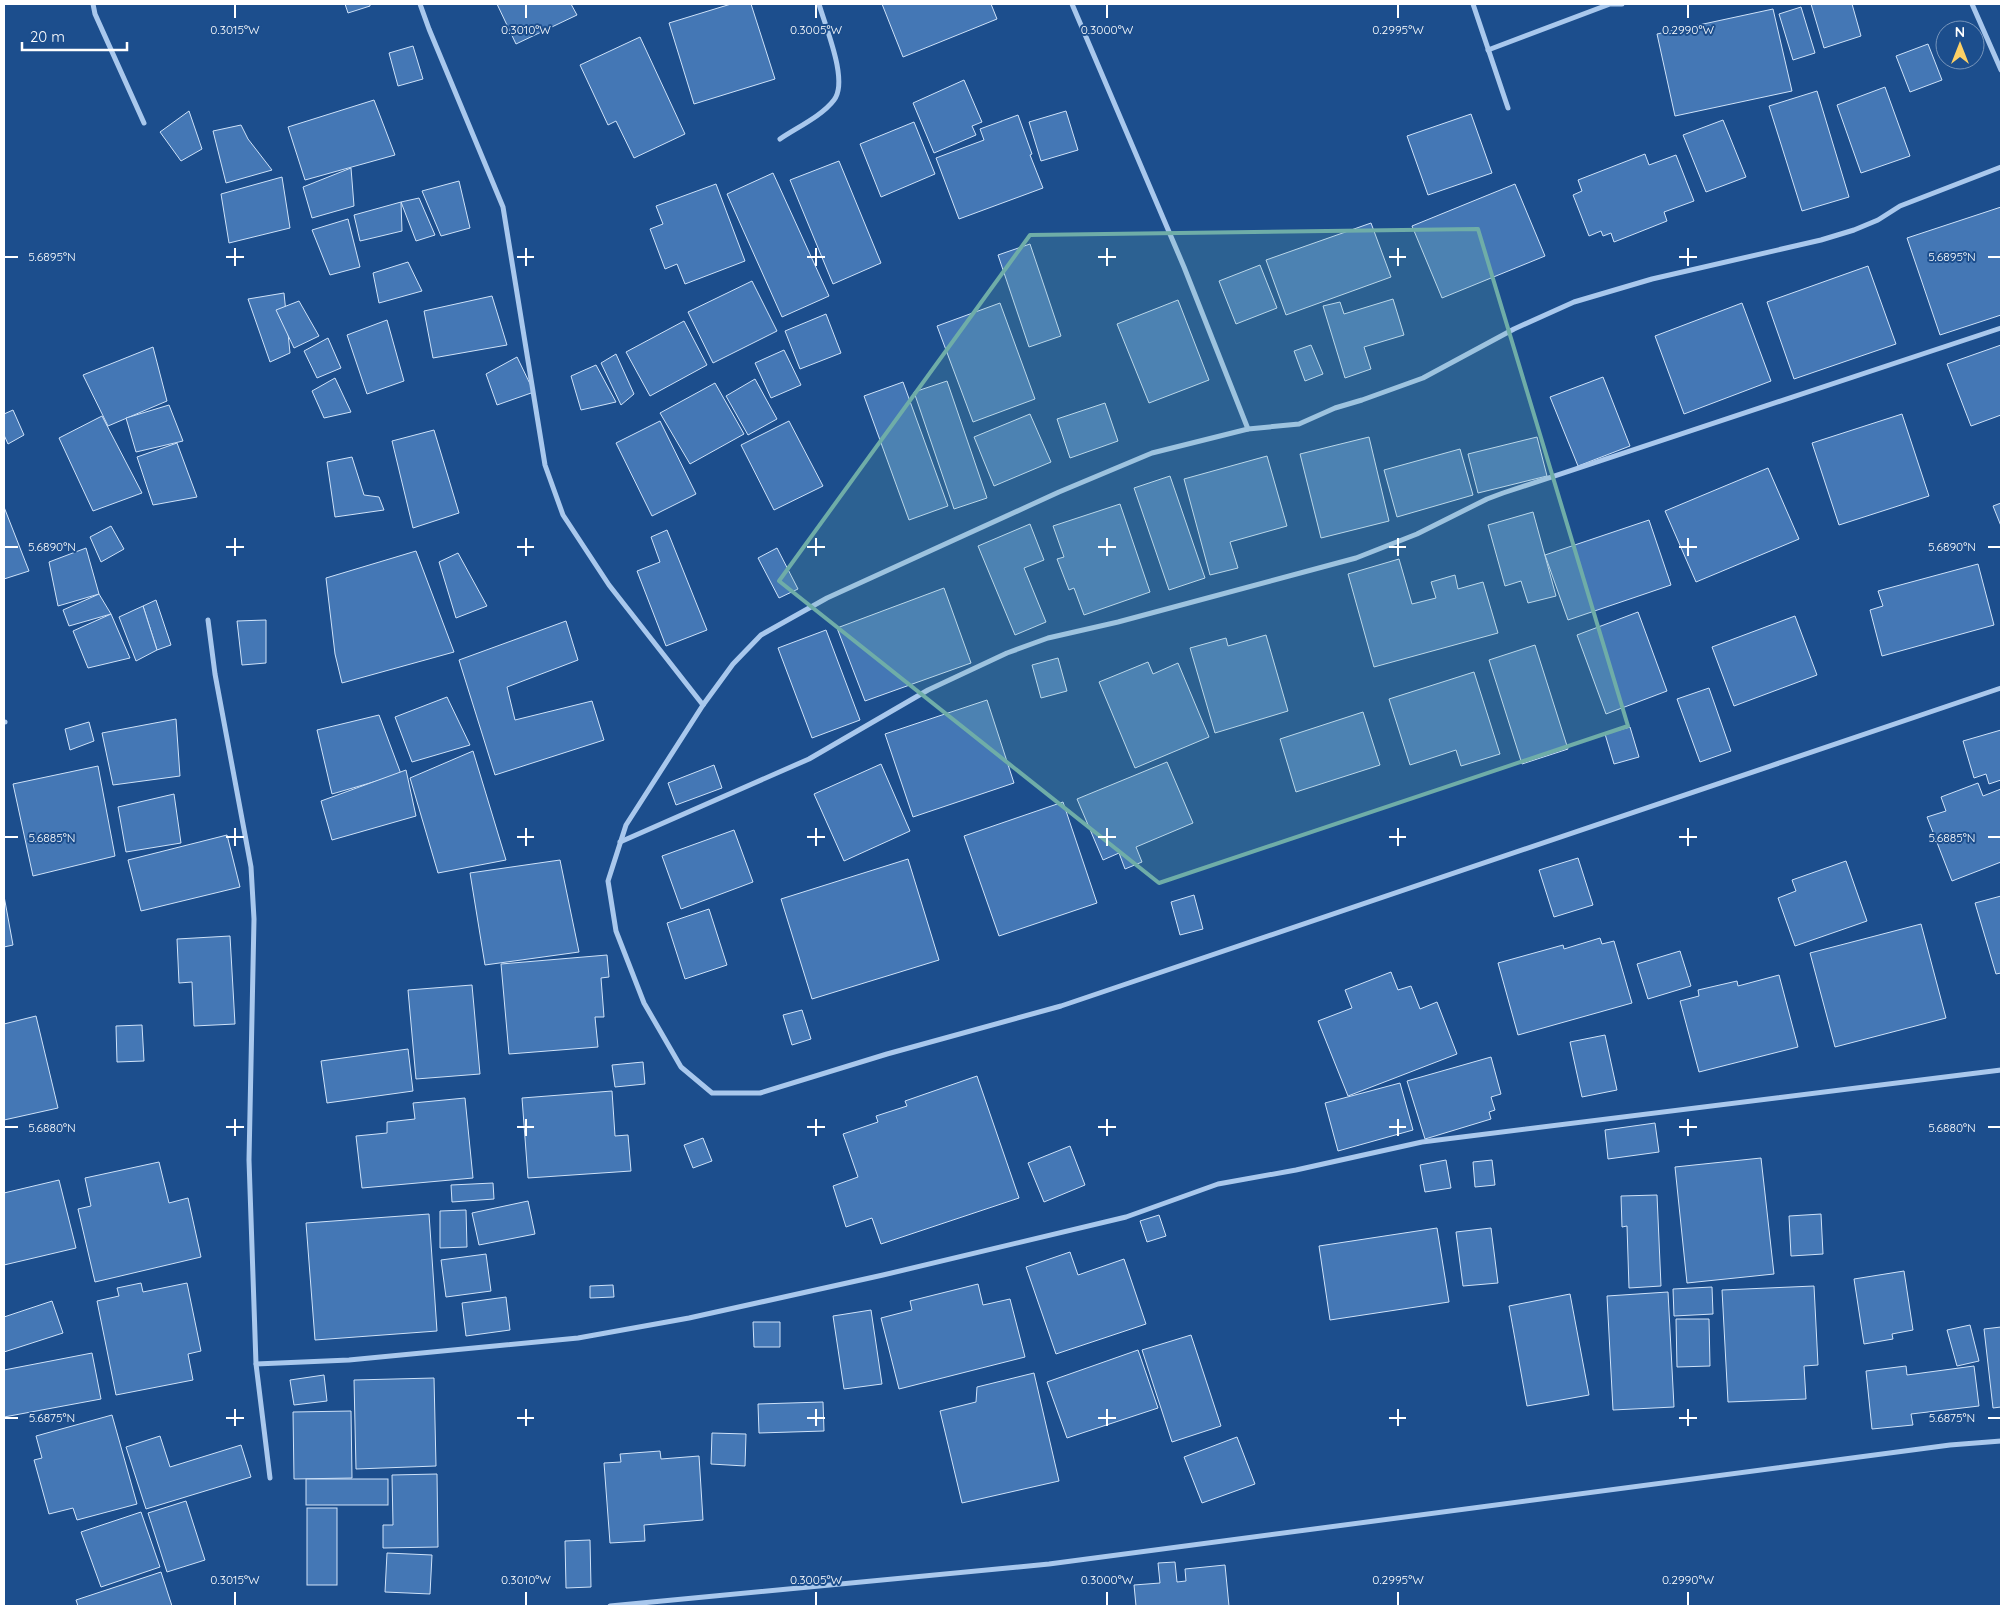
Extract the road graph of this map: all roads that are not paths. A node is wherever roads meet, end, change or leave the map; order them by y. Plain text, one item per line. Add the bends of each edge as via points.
1 (93, 4) edge
2 (420, 4) edge
3 (819, 4) edge
4 (1072, 4) edge
5 (1473, 4) edge
6 (1622, 4) edge
7 (1972, 4) edge
8 (1488, 50) junction
9 (2001, 70) edge
10 (1508, 108) dead end
11 (144, 123) dead end
12 (780, 138) dead end
13 (2001, 167) edge
14 (2001, 328) edge
15 (1248, 429) junction
16 (208, 620) dead end
17 (2001, 688) edge
18 (704, 706) junction
19 (620, 842) junction
20 (2001, 1070) edge
21 (256, 1364) junction
22 (2001, 1441) edge
23 (270, 1478) dead end
24 (610, 1606) edge

1 - 11 street
2 - 18 street via 504,207 545,465 563,514 609,585
3 - 12 street via 840,86 834,100 813,118
4 - 15 street via 1184,267
5 - 8 street
6 - 8 street via 1610,4
7 - 9 street
8 - 10 street
13 - 15 street via 1900,206 1854,230 1652,279 1574,302 1405,385 1335,408 1299,424
14 - 19 street via 1487,499 1417,534 1356,558 1048,638 928,690 809,759
15 - 18 street via 1152,453 827,598 761,635 733,664
16 - 21 street via 251,867 254,919 250,1160
17 - 19 street via 1061,1006 760,1092 712,1093 681,1067 644,1003 616,931 608,881
18 - 19 street via 626,825
20 - 21 street via 1422,1142 1218,1184 1126,1217 883,1275 689,1318 578,1338 350,1360
21 - 23 street
22 - 24 street via 1049,1564

